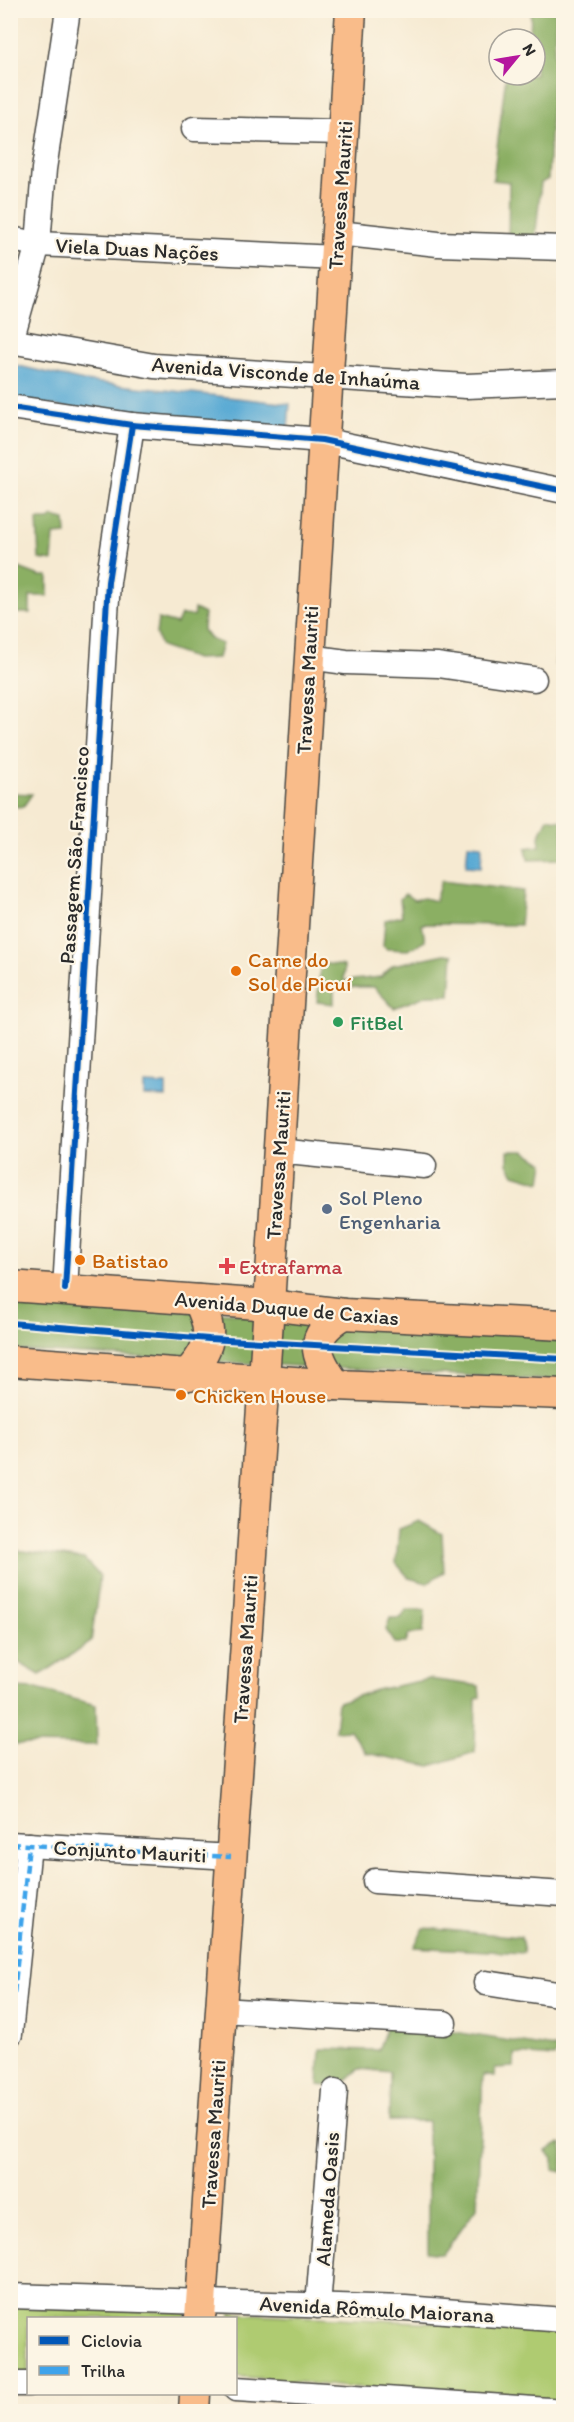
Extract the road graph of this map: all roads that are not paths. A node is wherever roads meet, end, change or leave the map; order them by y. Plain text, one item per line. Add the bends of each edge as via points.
1 (68, 10) edge
2 (351, 10) edge
3 (194, 129) dead end
4 (344, 132) junction
5 (10, 239) edge
6 (38, 244) junction
7 (337, 245) junction
8 (564, 248) edge
9 (11, 341) edge
10 (564, 382) edge
11 (10, 407) edge
12 (324, 411) junction
13 (132, 425) junction
14 (564, 491) edge
15 (309, 657) junction
16 (534, 679) dead end
17 (278, 1151) junction
18 (424, 1166) dead end
19 (10, 1286) edge
20 (65, 1289) junction
21 (198, 1300) junction
22 (269, 1305) junction
23 (344, 1314) junction
24 (564, 1325) edge
25 (10, 1361) edge
26 (185, 1376) junction
27 (263, 1378) junction
28 (336, 1385) junction
29 (564, 1394) edge
30 (20, 1844) edge
31 (231, 1857) junction
32 (375, 1881) dead end
33 (564, 1894) edge
34 (486, 1983) dead end
35 (564, 1995) edge
36 (221, 2010) junction
37 (444, 2023) dead end
38 (10, 2034) edge
39 (335, 2091) dead end
40 (10, 2296) edge
41 (318, 2306) junction
42 (201, 2309) edge
43 (564, 2320) edge
44 (10, 2384) edge
45 (27, 2384) edge
46 (237, 2389) edge
47 (195, 2395) edge
48 (564, 2411) edge
49 (194, 2412) edge

1 - 6 street via 44,169
2 - 4 main road, Travessa Mauriti
3 - 4 street
4 - 7 main road, Travessa Mauriti
5 - 6 street
6 - 7 street, Viela Duas Nações
6 - 9 street, Viela Duas Nações
7 - 8 street
7 - 12 main road, Travessa Mauriti
9 - 12 street, Avenida Visconde de Inhaúma via 154,366
10 - 12 street, Avenida Visconde de Inhaúma via 466,386
11 - 13 street, Avenida Visconde de Inhaúma
12 - 13 street, Avenida Visconde de Inhaúma
12 - 14 street
12 - 15 main road, Travessa Mauriti
13 - 20 street, Passagem São Francisco via 108,582
15 - 16 street via 438,665
15 - 17 main road, Travessa Mauriti
17 - 18 street
17 - 22 main road, Travessa Mauriti
19 - 20 main road, Avenida Duque de Caxias
20 - 21 main road, Avenida Duque de Caxias
21 - 22 main road, Avenida Duque de Caxias
21 - 26 main road via 207,1318 209,1339 201,1360
22 - 23 main road, Avenida Duque de Caxias
22 - 27 main road, Travessa Mauriti
23 - 24 main road, Avenida Duque de Caxias
23 - 28 main road via 327,1324 316,1344 320,1364
25 - 26 main road
26 - 27 main road
27 - 28 main road
27 - 31 main road, Travessa Mauriti
28 - 29 main road
30 - 31 street, Conjunto Mauriti
30 - 38 street, Conjunto Mauriti
31 - 36 main road, Travessa Mauriti
32 - 33 street
34 - 35 street
36 - 37 street
36 - 42 main road, Travessa Mauriti
39 - 41 street, Alameda Oasis
40 - 42 street, Avenida Rômulo Maiorana
41 - 42 street, Avenida Rômulo Maiorana
41 - 43 street, Avenida Rômulo Maiorana
44 - 45 street
46 - 48 street
47 - 49 main road

